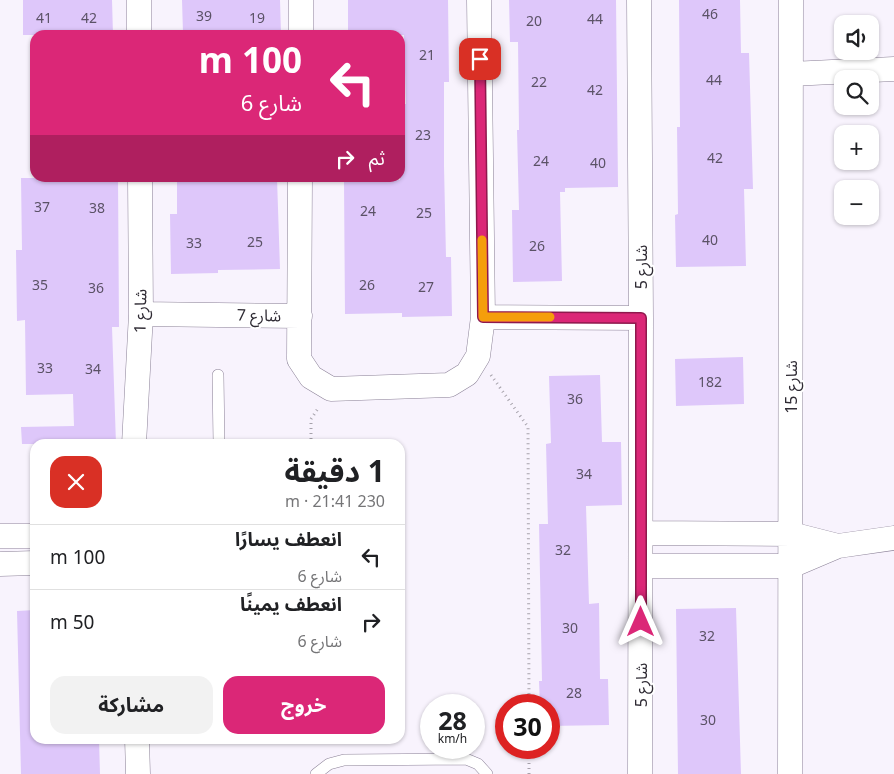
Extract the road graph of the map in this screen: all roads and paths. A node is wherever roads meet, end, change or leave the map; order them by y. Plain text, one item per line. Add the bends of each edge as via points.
1 (138, 0) edge
2 (301, 0) edge
3 (479, 0) edge
4 (639, 0) edge
5 (791, 0) edge
6 (139, 30) edge
7 (301, 30) edge
8 (894, 69) edge
9 (791, 74) junction
10 (140, 182) edge
11 (300, 182) edge
12 (141, 314) junction
13 (300, 316) junction
14 (483, 317) junction
15 (641, 318) junction
16 (478, 356) junction
17 (218, 375) dead end
18 (331, 389) junction
19 (134, 439) edge
20 (219, 439) edge
21 (311, 439) edge
22 (641, 533) junction
23 (791, 534) junction
24 (0, 536) edge
25 (30, 536) edge
26 (894, 538) edge
27 (838, 546) junction
28 (0, 564) edge
29 (30, 564) edge
30 (641, 566) junction
31 (791, 566) junction
32 (528, 694) edge
33 (137, 744) edge
34 (529, 759) edge
35 (138, 774) edge
36 (316, 774) edge
37 (487, 774) edge
38 (529, 774) edge
39 (640, 774) edge
40 (790, 774) edge

1 - 6 street
2 - 7 street
3 - 14 street
4 - 15 street, شارع 5
5 - 9 street, شارع 15
8 - 9 street
9 - 23 street, شارع 15
10 - 12 street, شارع 1
11 - 13 street, شارع 7
12 - 13 street, شارع 7
12 - 19 street, شارع 1
13 - 18 street via 299,359 311,377
14 - 15 street
14 - 16 street
15 - 22 street, شارع 5
16 - 18 street via 467,374 449,385
16 - 32 path via 528,427
17 - 20 lane
18 - 21 path via 311,419
22 - 23 street
22 - 30 street, شارع 5
23 - 27 street
23 - 31 street, شارع 15
24 - 25 street
26 - 27 street
27 - 31 street
28 - 29 street
30 - 31 street
30 - 39 street, شارع 5
31 - 40 street, شارع 15
33 - 35 street
34 - 38 path
36 - 37 lane via 329,764 344,760 448,758 466,759 478,764

